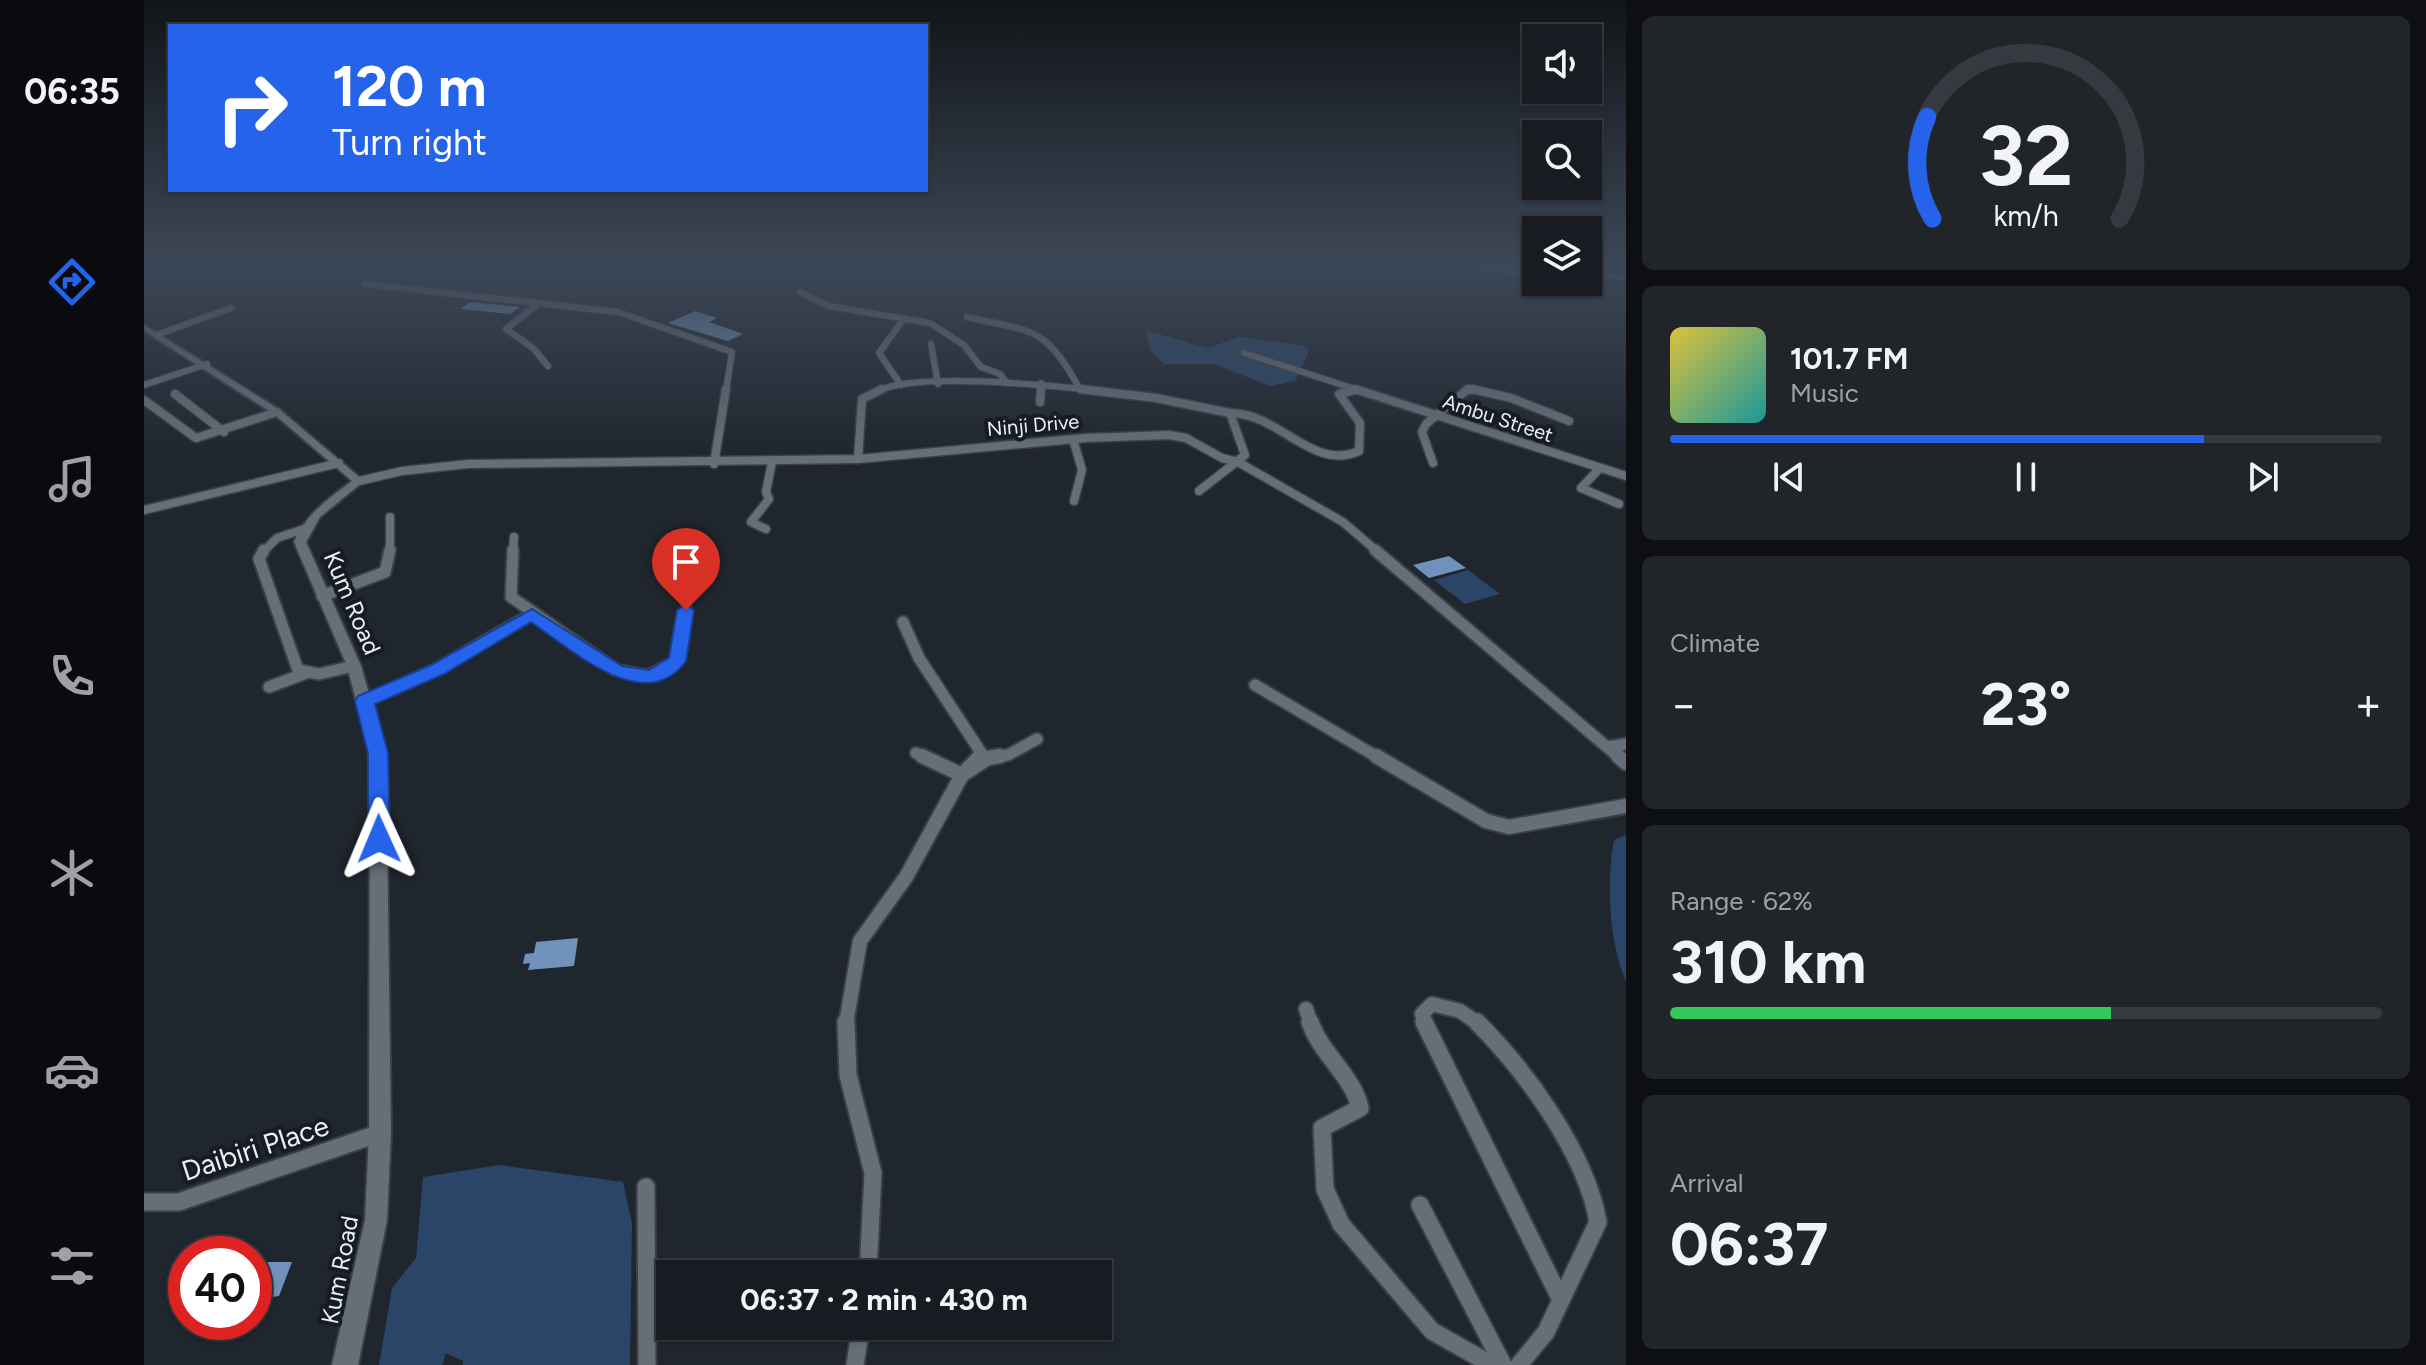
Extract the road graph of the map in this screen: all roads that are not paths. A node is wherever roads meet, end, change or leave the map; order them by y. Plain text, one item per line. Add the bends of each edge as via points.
1 (506, 329) edge
2 (670, 329) edge
3 (896, 329) edge
4 (941, 329) edge
5 (1023, 329) edge
6 (151, 331) edge
7 (931, 344) dead end
8 (1244, 353) dead end
9 (207, 364) junction
10 (548, 366) dead end
11 (1007, 383) junction
12 (1041, 383) junction
13 (938, 384) junction
14 (144, 385) edge
15 (901, 385) junction
16 (1079, 388) junction
17 (1359, 390) junction
18 (1527, 393) dead end
19 (175, 394) dead end
20 (1511, 398) junction
21 (144, 400) edge
22 (1040, 402) dead end
23 (277, 412) junction
24 (1230, 413) junction
25 (1437, 415) junction
26 (1569, 421) dead end
27 (224, 432) junction
28 (1073, 439) junction
29 (858, 459) junction
30 (772, 462) junction
31 (1238, 462) junction
32 (339, 463) junction
33 (1433, 463) dead end
34 (714, 464) junction
35 (1600, 468) junction
36 (1626, 476) edge
37 (359, 481) junction
38 (1199, 491) dead end
39 (1074, 501) dead end
40 (1619, 504) dead end
41 (144, 510) edge
42 (390, 517) dead end
43 (304, 529) junction
44 (766, 529) dead end
45 (514, 537) dead end
46 (322, 596) junction
47 (686, 610) dead end
48 (532, 614) junction
49 (903, 622) dead end
50 (354, 666) junction
51 (306, 673) junction
52 (1255, 685) dead end
53 (269, 687) dead end
54 (365, 701) junction
55 (1037, 739) dead end
56 (1626, 744) edge
57 (1607, 747) junction
58 (916, 753) dead end
59 (1626, 763) edge
60 (962, 775) junction
61 (1626, 806) edge
62 (1306, 1009) dead end
63 (380, 1133) junction
64 (646, 1187) dead end
65 (144, 1202) edge
66 (1420, 1205) dead end
67 (869, 1260) edge
68 (1560, 1298) junction
69 (859, 1340) edge
70 (345, 1365) edge
71 (647, 1365) edge
72 (855, 1365) edge
73 (1492, 1365) edge
74 (1503, 1365) edge
75 (1519, 1365) edge

1 - 10 street
2 - 34 street via 732,352
3 - 15 street via 879,353
4 - 11 street via 964,345 981,367
5 - 16 street via 1039,332 1061,352
6 - 9 street
7 - 13 street
8 - 17 street, Ambu Street
9 - 14 street
9 - 23 street
11 - 12 street
11 - 13 street
12 - 16 street
12 - 22 street
13 - 15 street
15 - 29 street via 873,390 862,399
16 - 24 street via 1196,403
17 - 24 street via 1339,394 1360,423 1359,451 1353,456 1326,455 1258,416
17 - 25 street, Ambu Street
18 - 20 street
19 - 27 street
20 - 25 street via 1469,388
20 - 26 street
21 - 27 street via 196,438
23 - 27 street
23 - 32 street
24 - 31 street via 1245,455
25 - 33 street via 1422,432
25 - 35 street, Ambu Street
28 - 29 street, Ninji Drive
28 - 31 street, Ninji Drive via 1179,436
28 - 39 street via 1082,470
29 - 30 street, Ninji Drive
30 - 34 street, Ninji Drive
30 - 44 street via 769,499 751,522
31 - 38 street
31 - 57 street, Ninji Drive via 1343,522
32 - 37 street
32 - 41 street
34 - 37 street, Ninji Drive via 468,464
35 - 36 street, Ambu Street
35 - 40 street via 1581,488
37 - 43 street, Kum Road
42 - 46 street via 385,572
43 - 46 street, Kum Road via 300,542
43 - 51 street via 274,539 259,559 298,670
45 - 48 street via 511,597
46 - 50 street, Kum Road
47 - 48 street via 677,661 652,677 616,670
48 - 54 street via 437,669
49 - 60 street via 919,658 982,754
50 - 51 street
50 - 54 street, Kum Road
51 - 53 street
52 - 61 street via 1486,821 1509,827
54 - 63 street, Kum Road via 378,753
55 - 60 street via 1008,755 988,758
56 - 57 street
57 - 59 street, Ninji Drive
58 - 60 street
60 - 67 street via 906,877 860,941 845,1028 848,1075 873,1173
62 - 73 street via 1316,1039 1357,1095 1360,1108 1328,1120 1322,1128 1325,1189 1341,1224 1432,1331
63 - 65 street, Daibiri Place via 179,1202
63 - 70 street, Kum Road via 376,1220
64 - 71 street
66 - 74 street
68 - 68 street via 1426,1030 1422,1014 1432,1004 1451,1006 1476,1021 1500,1046 1595,1196 1598,1225
68 - 75 street via 1545,1333
69 - 72 street

